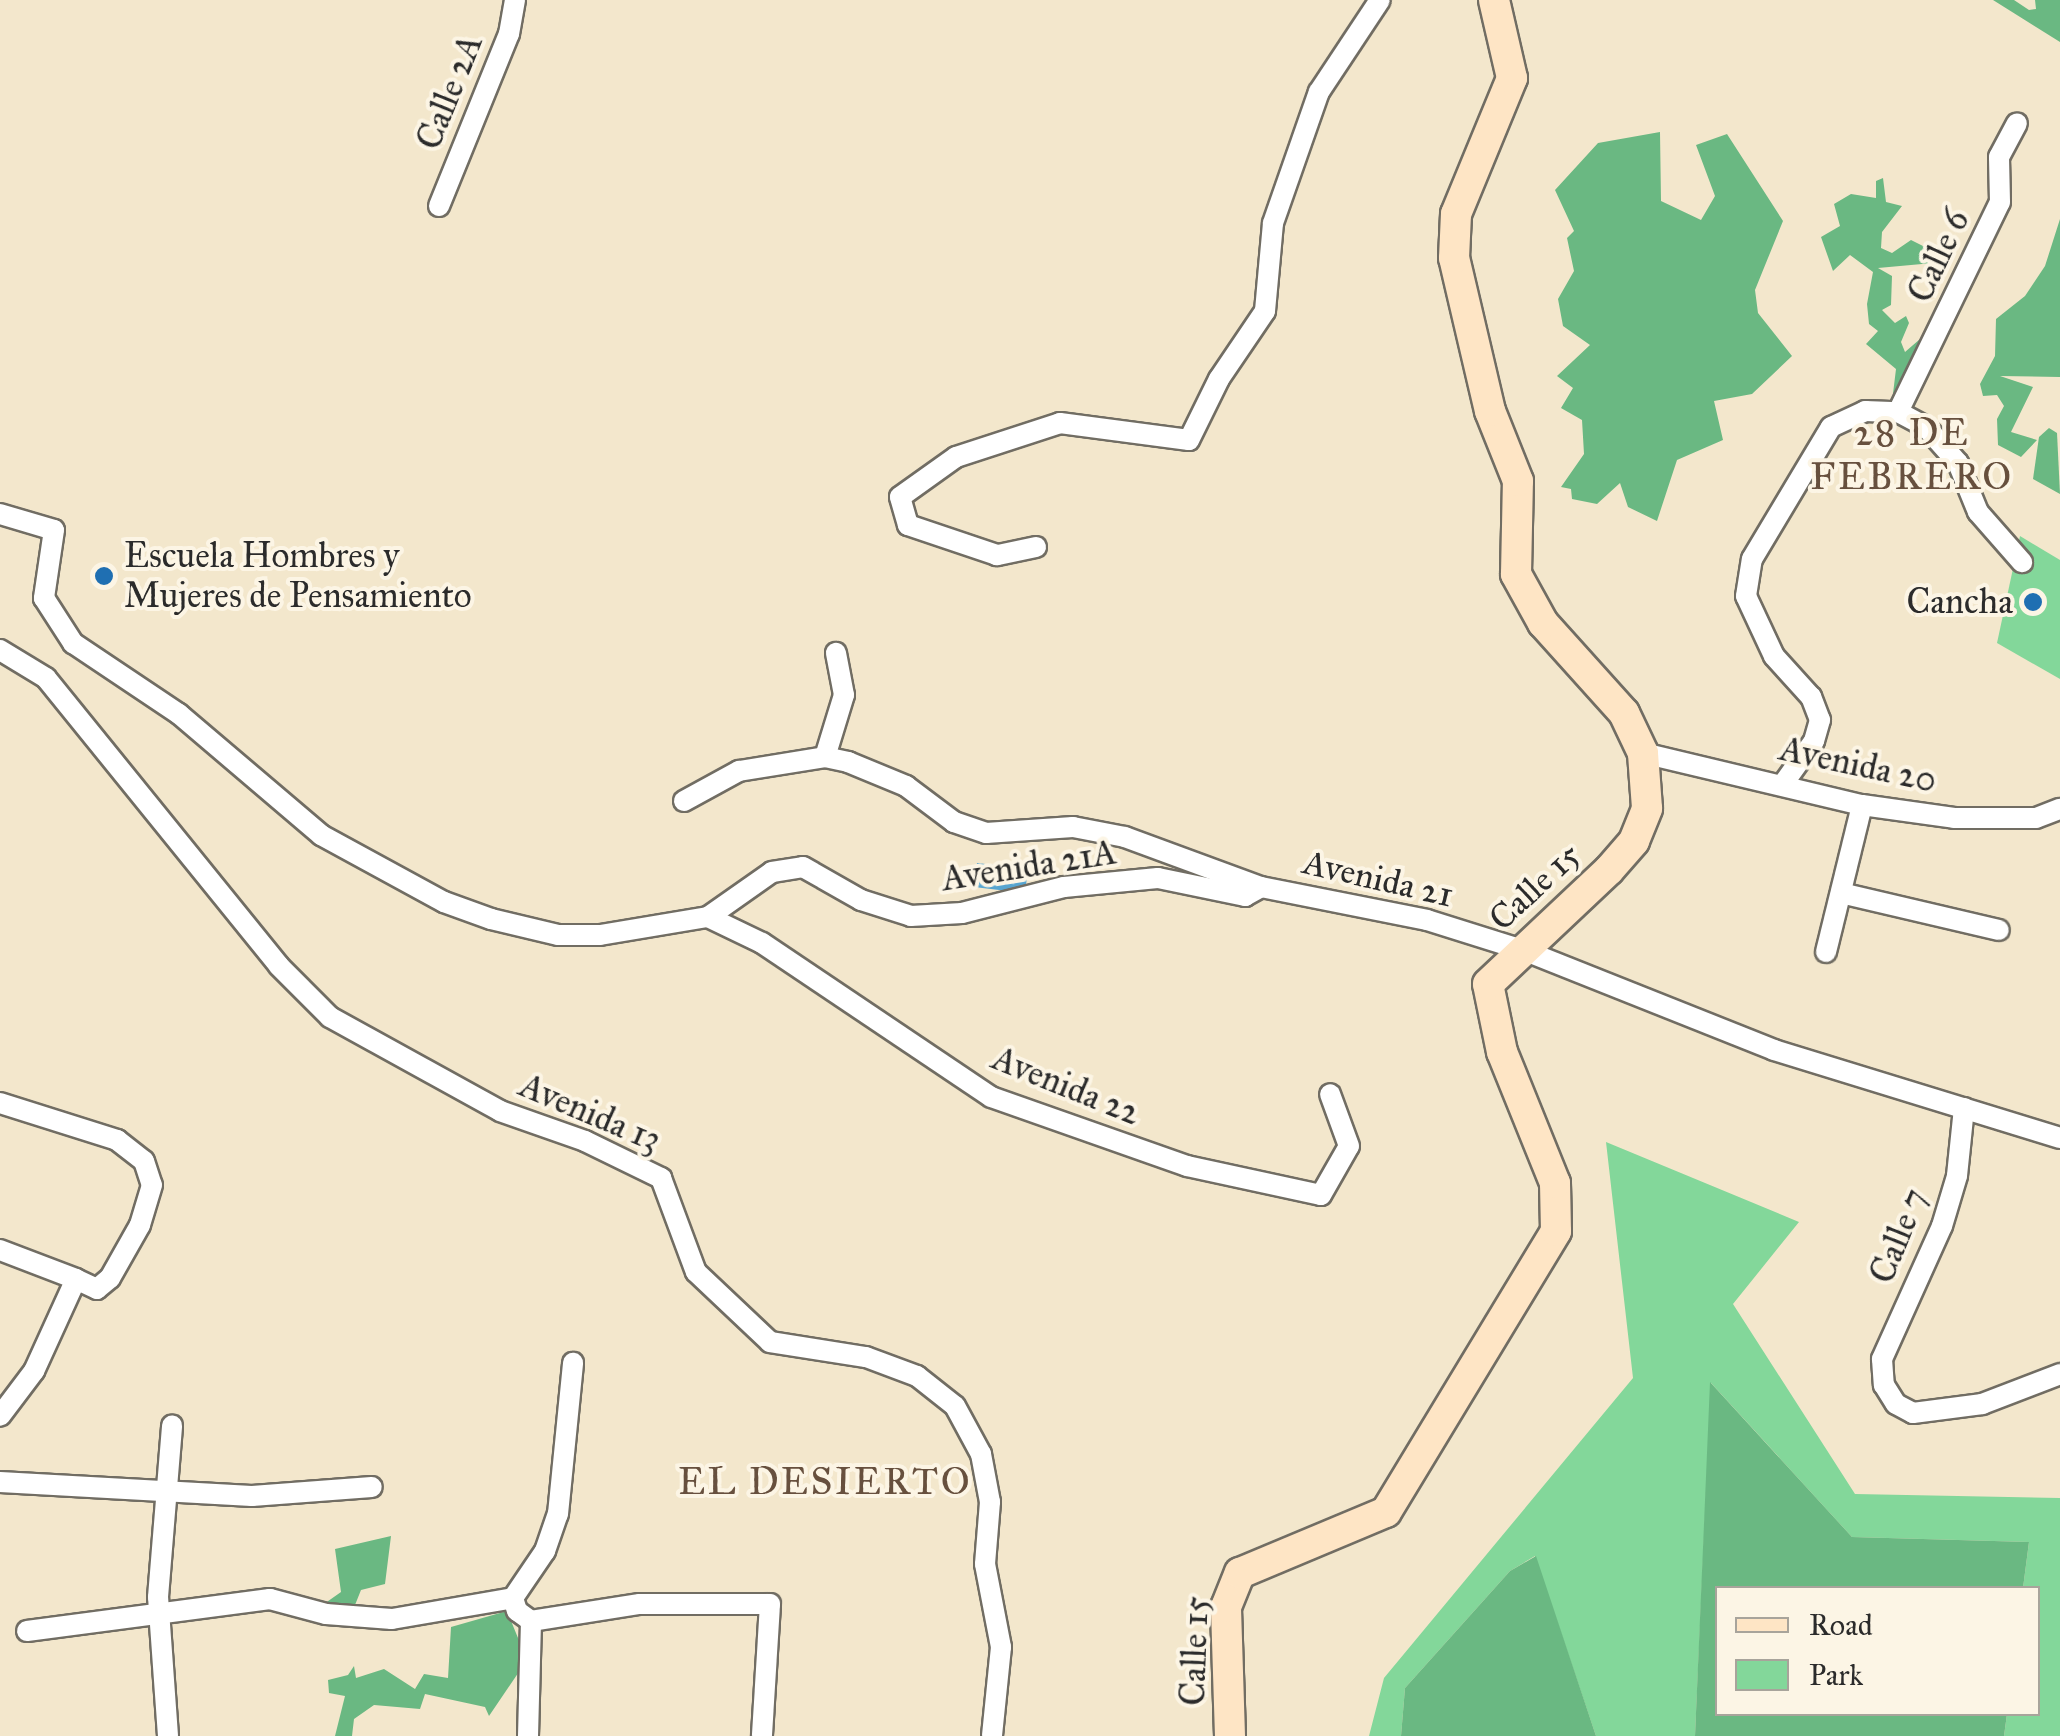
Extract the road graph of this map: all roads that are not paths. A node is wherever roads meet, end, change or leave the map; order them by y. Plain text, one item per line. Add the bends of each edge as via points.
1 (515, 0) edge
2 (1380, 0) edge
3 (1494, 0) edge
4 (2017, 123) dead end
5 (439, 206) dead end
6 (1898, 412) junction
7 (0, 514) edge
8 (1036, 548) dead end
9 (2022, 562) dead end
10 (0, 650) edge
11 (836, 653) dead end
12 (1643, 753) junction
13 (826, 757) junction
14 (1783, 784) junction
15 (684, 801) dead end
16 (1862, 804) junction
17 (2060, 809) edge
18 (1261, 887) junction
19 (1841, 893) junction
20 (708, 918) junction
21 (1999, 930) dead end
22 (1523, 950) junction
23 (1826, 952) dead end
24 (1330, 1094) dead end
25 (0, 1103) edge
26 (1964, 1108) junction
27 (2060, 1138) edge
28 (0, 1250) edge
29 (76, 1279) junction
30 (573, 1362) dead end
31 (2060, 1374) edge
32 (0, 1416) edge
33 (172, 1426) dead end
34 (0, 1482) edge
35 (372, 1487) dead end
36 (165, 1493) junction
37 (514, 1598) junction
38 (158, 1615) junction
39 (531, 1621) junction
40 (26, 1631) dead end
41 (168, 1736) edge
42 (528, 1736) edge
43 (762, 1736) edge
44 (992, 1736) edge
45 (1230, 1736) edge

1 - 5 street, Calle 2A via 509,34
2 - 8 street via 1319,92 1273,223 1265,310 1219,378 1189,440 1060,423 956,457 900,497 908,525 998,556
3 - 12 main road, Calle 15 via 1512,78 1456,214 1454,258 1490,411 1518,481 1512,556 1523,592 1624,713
4 - 6 street, Calle 6 via 1999,156 2000,202
6 - 9 street via 1943,442 1978,512
6 - 14 street via 1865,411 1832,427 1752,559 1746,596 1759,631 1811,697 1820,720 1814,741
7 - 20 street via 54,530 44,598 72,644 179,714 309,826 373,866 444,902 558,935
10 - 44 street, Avenida 13 via 46,678 279,966 330,1017 500,1111 585,1140 660,1178 673,1196 680,1238 696,1272 770,1342 866,1357 917,1376 955,1406 981,1454 990,1502 985,1564 1001,1648
11 - 13 street via 844,695
12 - 14 street, Avenida 20
12 - 22 main road, Calle 15 via 1646,808 1634,841
13 - 15 street, Avenida 21 via 739,771
13 - 18 street, Avenida 21 via 906,786 954,822 986,833 1073,827 1125,837
14 - 16 street, Avenida 20
16 - 17 street, Avenida 20 via 1991,821
16 - 19 street
18 - 20 street, Avenida 21A via 1244,896 1158,878 1064,887 962,913 911,916 861,900 802,868 772,872
18 - 22 street, Avenida 21 via 1352,901
19 - 21 street
19 - 23 street
20 - 24 street, Avenida 22 via 762,943 990,1098 1125,1148 1321,1195 1349,1146
22 - 26 street, Avenida 21 via 1702,1025
22 - 45 main road, Calle 15 via 1487,991 1502,1052 1555,1183 1556,1230 1386,1512 1240,1572 1226,1607
25 - 29 street via 117,1140 150,1173 140,1225 110,1278 97,1290
26 - 27 street, Avenida 21
26 - 31 street, Calle 7 via 1952,1193 1882,1359 1884,1385 1912,1413 1982,1404
28 - 29 street
29 - 32 street via 34,1371
30 - 37 street via 558,1514 545,1551
33 - 36 street
34 - 36 street
35 - 36 street via 252,1496
36 - 38 street
37 - 38 street via 392,1619 326,1614 288,1599
37 - 39 street via 516,1611
38 - 40 street
38 - 41 street
39 - 42 street
39 - 43 street via 640,1604 770,1604

